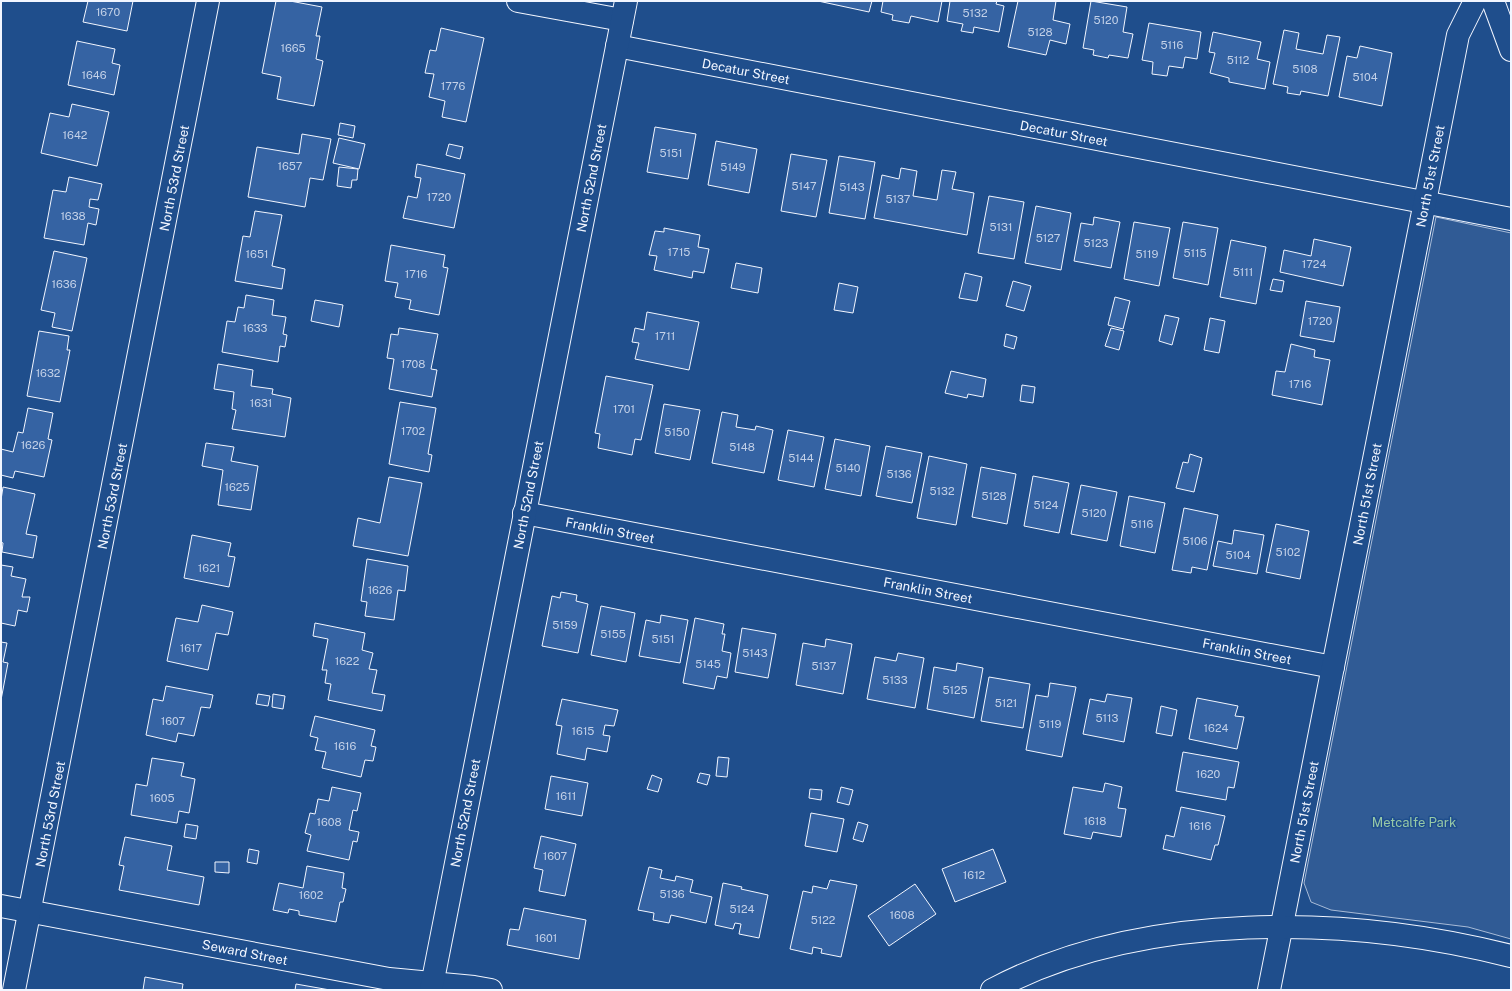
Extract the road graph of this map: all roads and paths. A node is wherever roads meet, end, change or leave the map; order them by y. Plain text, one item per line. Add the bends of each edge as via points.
1 (208, 1) edge
2 (518, 1) edge
3 (1475, 1) edge
4 (1493, 1) edge
5 (624, 11) edge
6 (617, 46) junction
7 (1511, 50) edge
8 (1424, 202) junction
9 (1511, 219) edge
10 (524, 513) junction
11 (1333, 667) junction
12 (1, 906) edge
13 (30, 912) junction
14 (1281, 928) junction
15 (1511, 956) edge
16 (431, 987) edge
17 (14, 990) edge
18 (491, 990) edge
19 (992, 990) edge
20 (1269, 990) edge

1 - 13 street, North 53rd Street
2 - 5 street
3 - 8 street, North 51st Street via 1458,35
4 - 7 street
5 - 6 street, North 52nd Street
6 - 8 street, Decatur Street
6 - 10 street, North 52nd Street
8 - 9 street, Decatur Street
8 - 11 street, North 51st Street
10 - 11 street, Franklin Street
10 - 16 street, North 52nd Street
11 - 14 street, North 51st Street
12 - 13 street, Seward Street
13 - 16 street, Seward Street
13 - 17 street, North 53rd Street
14 - 15 street via 1320,927 1427,938
14 - 19 street via 1224,929 1117,945 1061,961
14 - 20 street, North 51st Street
16 - 18 street, Seward Street via 474,987

